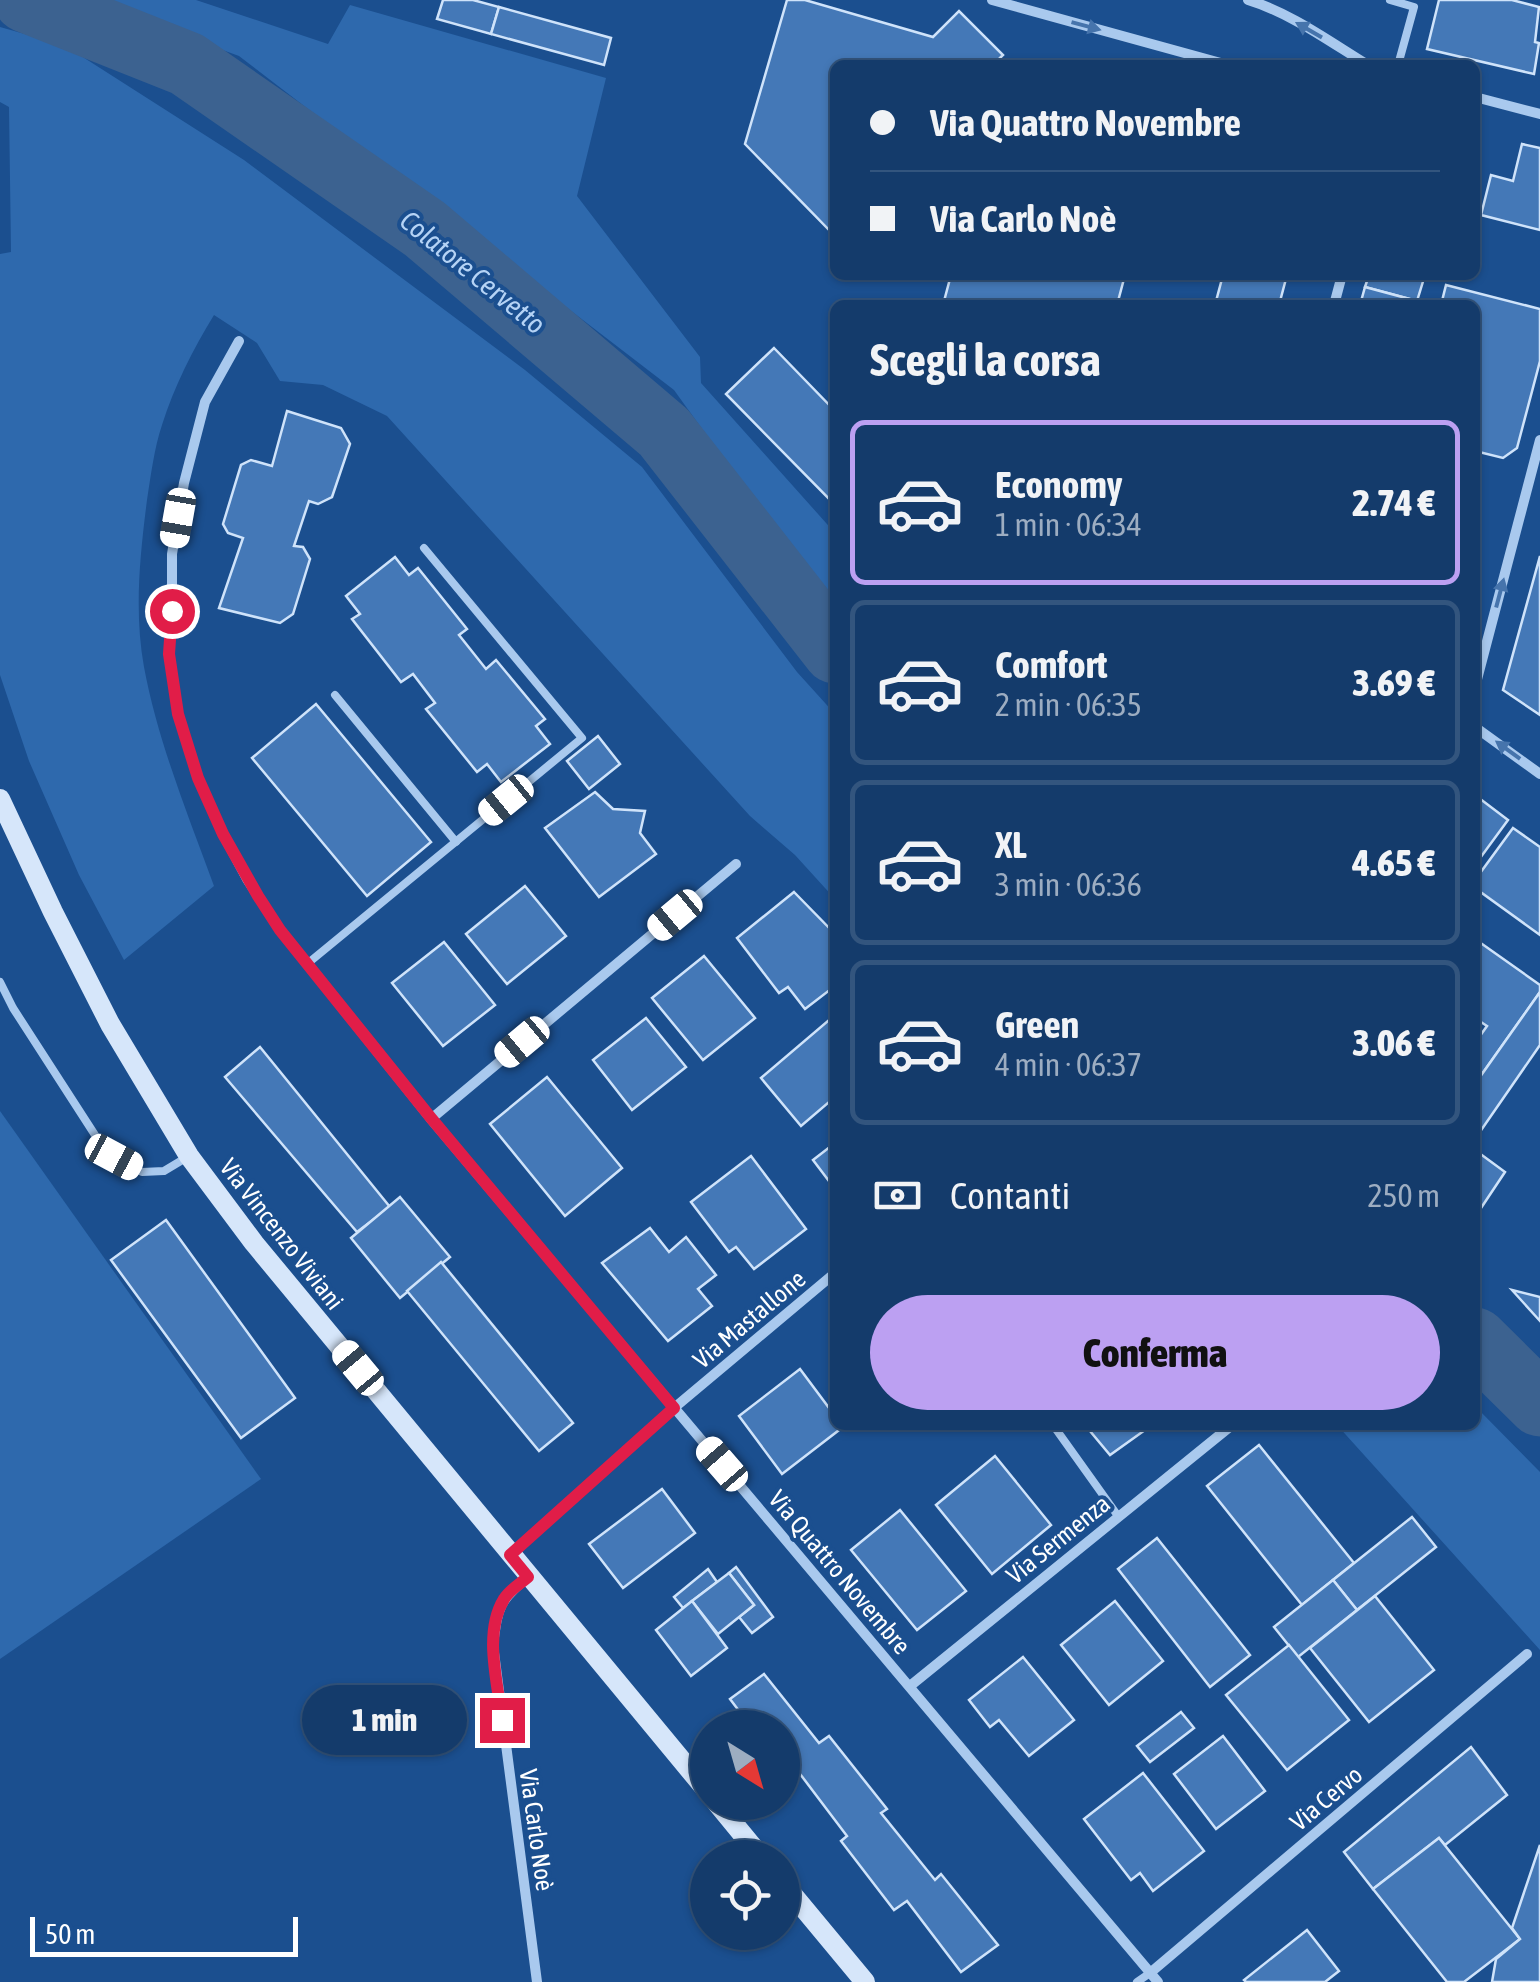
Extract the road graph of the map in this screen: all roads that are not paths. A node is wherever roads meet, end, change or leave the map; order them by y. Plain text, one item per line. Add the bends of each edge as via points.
1 (992, 0) edge
2 (1248, 0) edge
3 (1390, 0) edge
4 (1210, 60) edge
5 (1360, 60) edge
6 (1399, 60) edge
7 (1480, 99) edge
8 (1540, 114) edge
9 (238, 341) dead end
10 (1540, 440) edge
11 (424, 548) dead end
12 (1480, 668) edge
13 (335, 696) dead end
14 (1480, 731) edge
15 (1540, 774) edge
16 (0, 799) edge
17 (456, 842) junction
18 (736, 864) dead end
19 (308, 964) junction
20 (0, 982) edge
21 (431, 1118) junction
22 (188, 1156) junction
23 (830, 1277) edge
24 (674, 1408) junction
25 (1057, 1430) edge
26 (1226, 1430) edge
27 (1118, 1516) junction
28 (510, 1555) junction
29 (528, 1577) junction
30 (1527, 1654) dead end
31 (910, 1686) junction
32 (690, 1770) edge
33 (731, 1820) edge
34 (747, 1840) edge
35 (800, 1904) edge
36 (1154, 1977) edge
37 (537, 1982) edge
38 (865, 1982) edge
39 (1137, 1982) edge

1 -> 4 street
5 -> 2 street
3 - 6 lane via 1414,8
7 - 8 street
9 - 19 street, Via Quattro Novembre via 204,402 184,483 172,554 169,654 178,714 204,792 247,879
12 -> 10 street
11 - 17 lane via 582,738
13 - 17 lane
15 -> 14 street
16 - 22 main road, Via Vincenzo Viviani via 110,1024
17 - 19 lane
18 - 21 street
19 - 21 street, Via Quattro Novembre
20 - 22 lane via 114,1157 142,1172 164,1171
21 - 24 street, Via Quattro Novembre
22 - 28 main road, Via Vincenzo Viviani
23 - 24 street, Via Mastallone
24 - 28 street, Via Mastallone
24 - 31 street, Via Quattro Novembre
25 - 27 lane
26 - 27 street, Via Sermenza
27 - 31 street, Via Sermenza
28 - 29 main road, Via Vincenzo Viviani
29 - 32 main road, Via Vincenzo Viviani
29 - 37 street, Via Carlo Noè via 506,1596 493,1646
30 - 36 street, Via Cervo
31 - 36 street, Via Quattro Novembre
33 - 34 main road
35 - 38 main road
36 - 39 lane

